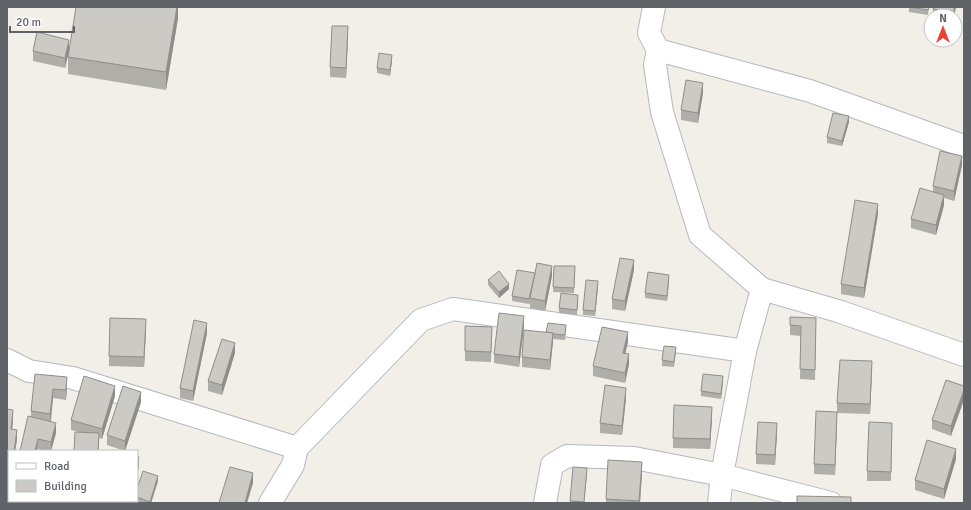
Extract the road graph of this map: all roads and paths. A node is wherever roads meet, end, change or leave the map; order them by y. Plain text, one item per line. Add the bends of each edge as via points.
1 (654, 7) edge
2 (658, 50) junction
3 (964, 146) edge
4 (762, 289) junction
5 (745, 351) junction
6 (964, 356) edge
7 (7, 360) edge
8 (297, 448) junction
9 (722, 475) junction
10 (270, 503) edge
11 (545, 503) edge
12 (719, 503) edge
13 (831, 503) edge

1 - 2 street via 649,33
2 - 3 street via 810,91
2 - 4 street via 654,65 662,112 700,235
4 - 5 street
4 - 6 street via 838,311
5 - 8 street via 453,309 421,320
5 - 9 street
7 - 8 street via 29,371 73,378
8 - 10 street via 293,465
9 - 11 street via 634,458 567,456 552,465
9 - 12 street
9 - 13 street

